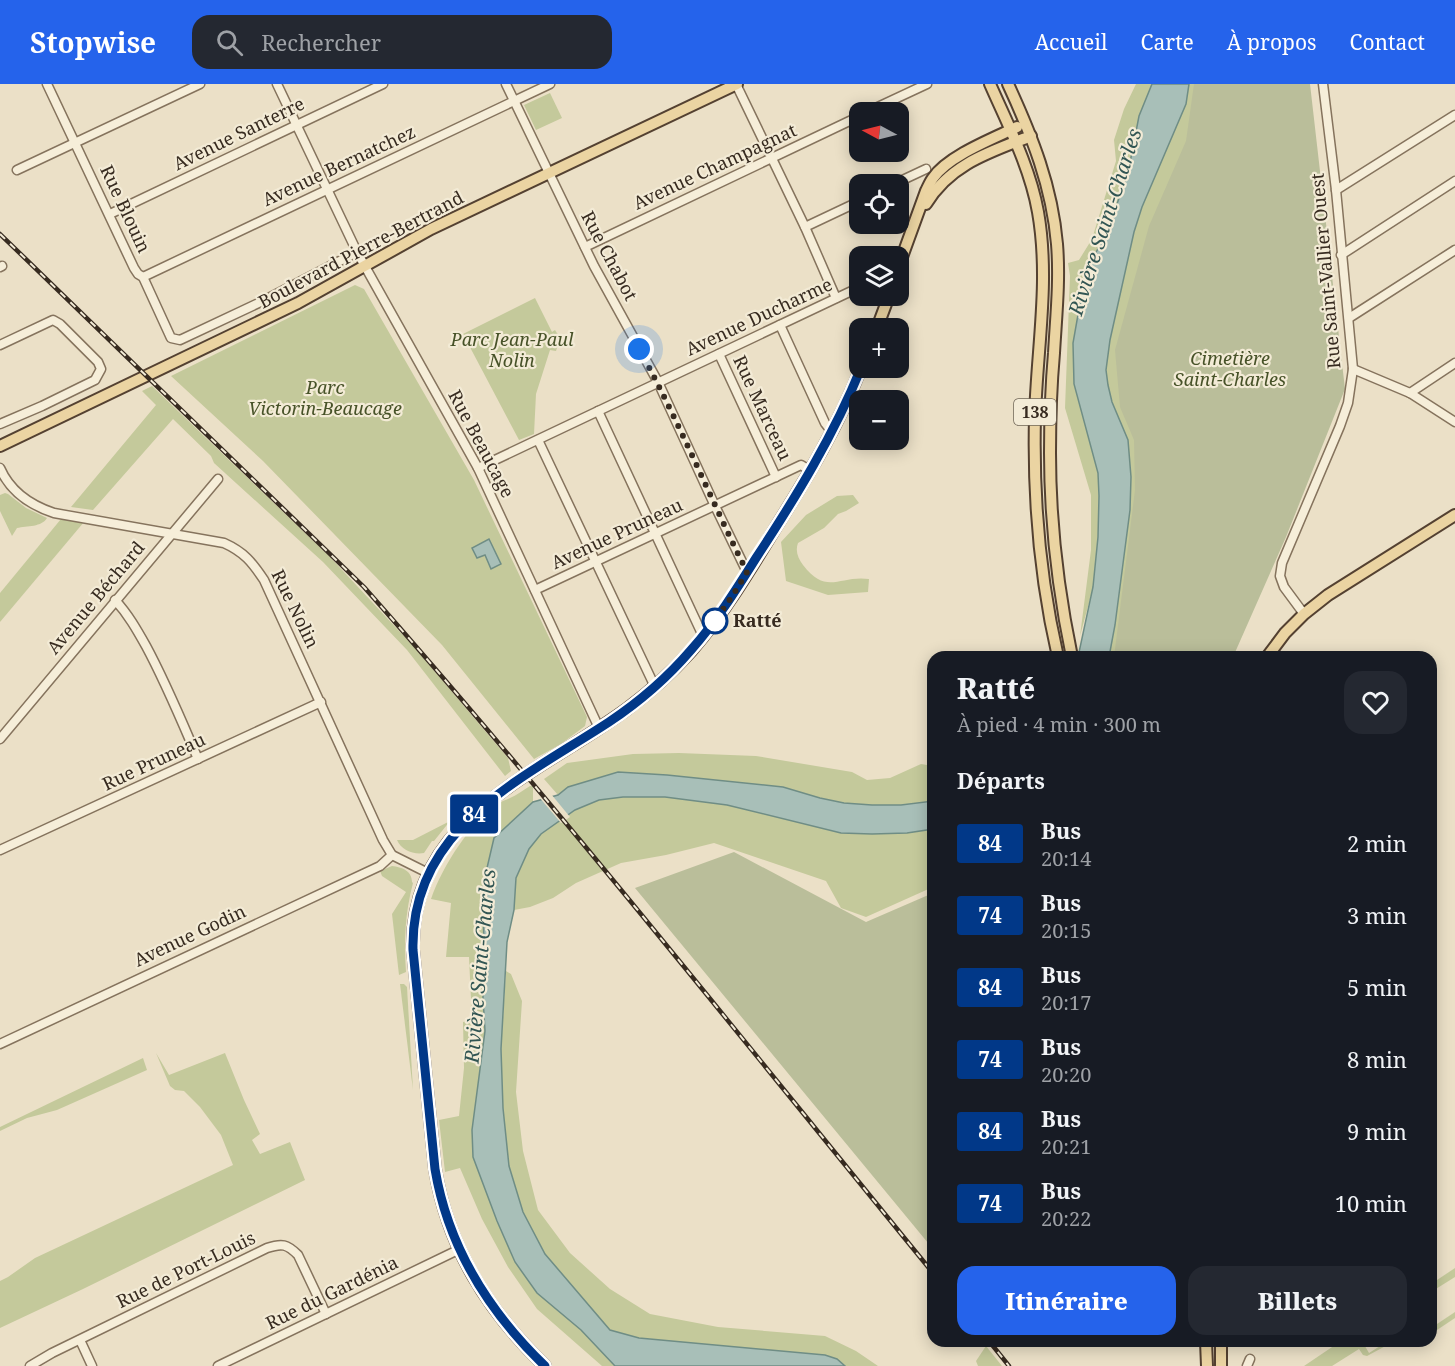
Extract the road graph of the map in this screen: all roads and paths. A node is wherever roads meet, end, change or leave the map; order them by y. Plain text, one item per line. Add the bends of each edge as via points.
1 (47, 84) edge
2 (200, 84) edge
3 (277, 84) edge
4 (383, 84) edge
5 (506, 84) edge
6 (550, 84) edge
7 (736, 84) edge
8 (927, 84) edge
9 (990, 84) edge
10 (1008, 84) edge
11 (1323, 84) edge
12 (514, 101) junction
13 (888, 102) edge
14 (1455, 115) edge
15 (849, 121) edge
16 (1025, 123) junction
17 (296, 125) junction
18 (1011, 130) junction
19 (1031, 136) junction
20 (1016, 142) junction
21 (75, 143) junction
22 (772, 159) junction
23 (926, 169) dead end
24 (17, 170) dead end
25 (549, 173) junction
26 (909, 177) edge
27 (1455, 181) edge
28 (328, 190) junction
29 (1336, 190) junction
30 (849, 206) edge
31 (110, 214) junction
32 (915, 225) junction
33 (805, 227) junction
34 (907, 246) edge
35 (585, 247) junction
36 (1455, 250) edge
37 (357, 252) junction
38 (1341, 255) junction
39 (365, 267) junction
40 (143, 277) junction
41 (849, 292) edge
42 (837, 298) junction
43 (1349, 318) junction
44 (780, 325) junction
45 (180, 340) joint
46 (0, 345) edge
47 (719, 354) junction
48 (1455, 363) edge
49 (1353, 369) junction
50 (856, 378) edge
51 (658, 382) junction
52 (1410, 393) junction
53 (598, 411) junction
54 (1455, 422) edge
55 (0, 424) edge
56 (832, 432) junction
57 (538, 440) junction
58 (0, 446) edge
59 (0, 468) edge
60 (477, 468) junction
61 (811, 471) junction
62 (776, 477) junction
63 (218, 479) dead end
64 (715, 506) junction
65 (1455, 515) edge
66 (171, 533) junction
67 (655, 533) junction
68 (595, 562) junction
69 (747, 572) junction
70 (535, 590) junction
71 (115, 600) junction
72 (1304, 614) junction
73 (704, 636) junction
74 (1057, 651) edge
75 (1071, 651) edge
76 (1272, 651) edge
77 (655, 687) junction
78 (321, 702) junction
79 (599, 728) junction
80 (0, 739) edge
81 (198, 759) junction
82 (0, 850) edge
83 (392, 855) junction
84 (428, 873) junction
85 (0, 1044) edge
86 (460, 1249) junction
87 (326, 1314) junction
88 (80, 1340) junction
89 (1206, 1347) edge
90 (1221, 1347) edge
91 (30, 1366) edge
92 (92, 1366) edge
93 (218, 1366) edge
94 (545, 1366) edge
95 (1207, 1366) edge
96 (1221, 1366) edge

1 - 21 street, Rue Blouin
2 - 21 street
3 - 17 street, Rue Beaucage
4 - 17 street, Avenue Santerre
5 - 12 street, Rue Chabot
6 - 12 street, Avenue Bernatchez
7 - 22 street
7 - 25 main road, Boulevard Pierre-Bertrand
8 - 13 street
9 - 18 main road, 138
10 - 16 main road, 138
11 - 29 street, Rue Saint-Vallier Ouest
12 - 25 street, Rue Chabot
12 - 28 street, Avenue Bernatchez
14 - 29 street
15 - 22 street, Avenue Champagnat
16 - 18 main road
16 - 19 main road, 138
17 - 28 street, Rue Beaucage
17 - 31 street, Avenue Santerre
18 - 20 main road, 138
18 - 32 main road via 939,171 926,191
19 - 20 main road
19 - 75 main road, 138 via 1049,195 1057,242 1051,491 1061,601
20 - 32 main road via 977,158 950,175 932,194
20 - 74 main road, 138 via 1037,210 1043,259 1035,417 1036,492 1046,594
21 - 24 street
21 - 31 street, Rue Blouin
22 - 33 street
22 - 35 street, Avenue Champagnat
23 - 26 street
25 - 35 street, Rue Chabot
25 - 39 main road, Boulevard Pierre-Bertrand via 431,229
27 - 38 street
28 - 37 street, Rue Beaucage
28 - 40 street, Avenue Bernatchez
29 - 38 street, Rue Saint-Vallier Ouest
30 - 33 street
31 - 40 street, Rue Blouin via 138,274
32 - 34 main road
33 - 42 street
35 - 51 street, Rue Chabot
36 - 43 street
37 - 39 street, Rue Beaucage
37 - 45 street, Boulevard Pierre-Bertrand
38 - 43 street, Rue Saint-Vallier Ouest
39 - 58 main road, Boulevard Pierre-Bertrand
39 - 60 street, Rue Beaucage
40 - 45 street, Rue Blouin via 169,335
41 - 42 street, Avenue Ducharme
42 - 44 street, Avenue Ducharme
43 - 49 street, Rue Saint-Vallier Ouest
44 - 47 street, Avenue Ducharme
44 - 56 street
46 - 55 street via 54,320 98,362 100,369 95,380
47 - 51 street, Avenue Ducharme
47 - 62 street, Rue Marceau
48 - 52 street
49 - 52 street
49 - 72 street, Rue Saint-Vallier Ouest via 1340,426 1282,563 1280,576 1284,587
50 - 56 main road
51 - 53 street, Avenue Ducharme
51 - 64 street, Rue Chabot
52 - 54 street
53 - 57 street, Avenue Ducharme
53 - 67 street
56 - 61 main road
57 - 60 street, Avenue Ducharme
57 - 68 street
59 - 66 street, Rue Nolin via 11,486 40,508
60 - 70 street, Rue Beaucage
61 - 62 street, Avenue Pruneau via 801,465
61 - 69 main road
62 - 64 street, Avenue Pruneau
63 - 66 street, Avenue Béchard
64 - 67 street, Avenue Pruneau
64 - 69 street, Rue Chabot
65 - 72 main road
66 - 71 street, Avenue Béchard
66 - 78 street, Rue Nolin via 224,543 252,561
67 - 68 street, Avenue Pruneau
67 - 73 street
68 - 70 street, Avenue Pruneau
68 - 77 street
69 - 73 main road
70 - 79 street, Rue Beaucage
71 - 80 street, Avenue Béchard
71 - 81 street via 133,622 157,666
72 - 76 main road
73 - 77 main road
77 - 79 main road
78 - 81 street, Rue Pruneau
78 - 83 street, Rue Nolin
79 - 84 main road via 482,805 450,840
81 - 82 street, Rue Pruneau
83 - 84 street
83 - 85 street, Avenue Godin via 380,866
84 - 86 main road via 415,922 414,967 435,1169 443,1206
86 - 87 street, Rue du Gardénia
86 - 94 main road via 501,1318
87 - 88 street, Rue de Port-Louis via 298,1255 283,1245 267,1248
87 - 93 street, Rue du Gardénia
88 - 91 street, Rue de Port-Louis
88 - 92 street
89 - 95 main road
90 - 96 main road

